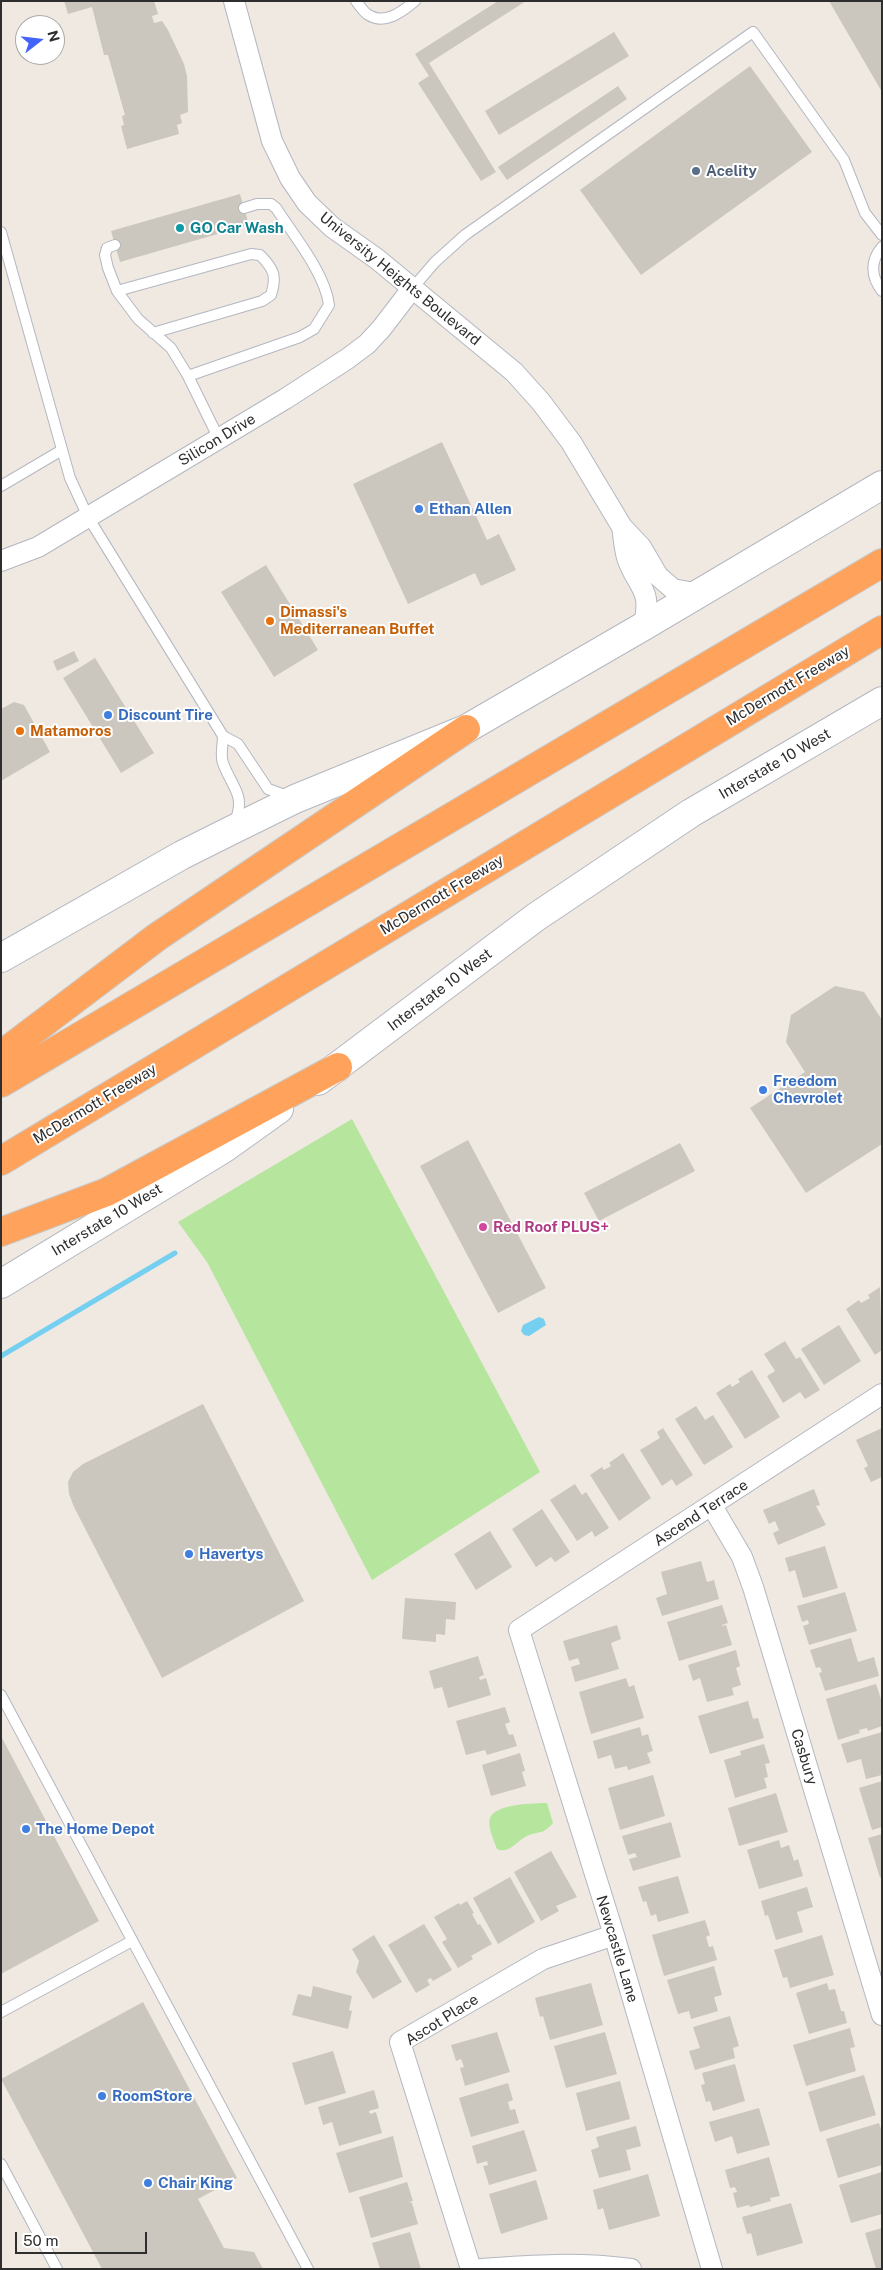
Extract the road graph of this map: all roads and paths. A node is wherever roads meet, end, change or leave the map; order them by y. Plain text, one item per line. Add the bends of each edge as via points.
1 (234, 1) edge
2 (356, 1) edge
3 (415, 1) edge
4 (244, 208) dead end
5 (1, 232) edge
6 (882, 235) edge
7 (115, 245) dead end
8 (882, 247) edge
9 (411, 290) junction
10 (117, 291) junction
11 (882, 291) edge
12 (153, 333) junction
13 (188, 376) junction
14 (219, 439) junction
15 (62, 450) junction
16 (882, 485) edge
17 (1, 486) edge
18 (88, 517) junction
19 (622, 527) junction
20 (1, 561) edge
21 (882, 563) edge
22 (699, 594) junction
23 (644, 626) junction
24 (882, 630) edge
25 (882, 701) edge
26 (466, 728) junction
27 (224, 736) junction
28 (295, 799) junction
29 (232, 830) junction
30 (1, 958) edge
31 (1, 1055) edge
32 (338, 1067) junction
33 (1, 1083) edge
34 (1, 1160) edge
35 (1, 1232) edge
36 (1, 1284) edge
37 (882, 1394) edge
38 (712, 1506) junction
39 (519, 1630) joint
40 (1, 1695) edge
41 (614, 1935) junction
42 (132, 1941) junction
43 (1, 2012) edge
44 (882, 2015) edge
45 (1, 2164) edge
46 (57, 2269) edge
47 (308, 2269) edge
48 (471, 2269) edge
49 (481, 2269) edge
50 (630, 2269) edge
51 (712, 2269) edge

1 - 9 street, University Heights Boulevard via 272,141 290,178 307,203 332,228 377,259
2 - 3 lane via 367,14 377,18 398,15
4 - 13 lane via 266,203 276,208 321,279 328,293 329,305 314,329 300,337
5 - 15 lane
6 - 9 lane via 865,213 844,160 753,32 465,235
7 - 10 lane via 107,248 105,255
8 - 11 lane via 873,265 876,283
9 - 14 street, Silicon Drive via 367,344 285,400
9 - 19 street, University Heights Boulevard via 514,372 541,402 571,442
10 - 12 lane via 123,302
10 - 12 lane via 251,254 260,255 274,273 271,295 262,301
12 - 13 lane via 170,348
13 - 14 lane
14 - 18 street, Silicon Drive
15 - 17 lane
15 - 18 lane via 70,478
16 - 22 main road
18 - 20 street, Silicon Drive via 38,547
18 - 27 lane
19 - 22 street, University Heights Boulevard via 641,547 658,576 673,589
19 - 23 street, University Heights Boulevard via 628,562 644,590 648,606
21 - 33 highway
22 - 23 main road
23 - 26 main road
24 - 34 highway, McDermott Freeway
25 - 32 main road, Interstate 10 West via 690,814 544,911
26 - 28 main road
26 - 31 highway via 157,937
27 - 28 lane via 238,744 268,789
27 - 29 lane via 222,761 239,793 240,809
28 - 29 main road
29 - 30 main road
32 - 35 highway via 107,1192
32 - 36 main road, Interstate 10 West via 223,1149
37 - 38 street, Ascend Terrace
38 - 39 street, Ascend Terrace
38 - 44 street, Casbury via 742,1557 753,1587
39 - 41 street, Newcastle Lane
40 - 42 lane
41 - 48 street, Ascot Place via 544,1959 400,2042
41 - 51 street, Newcastle Lane
42 - 43 lane
42 - 47 lane
45 - 46 lane
49 - 50 street via 553,2264

